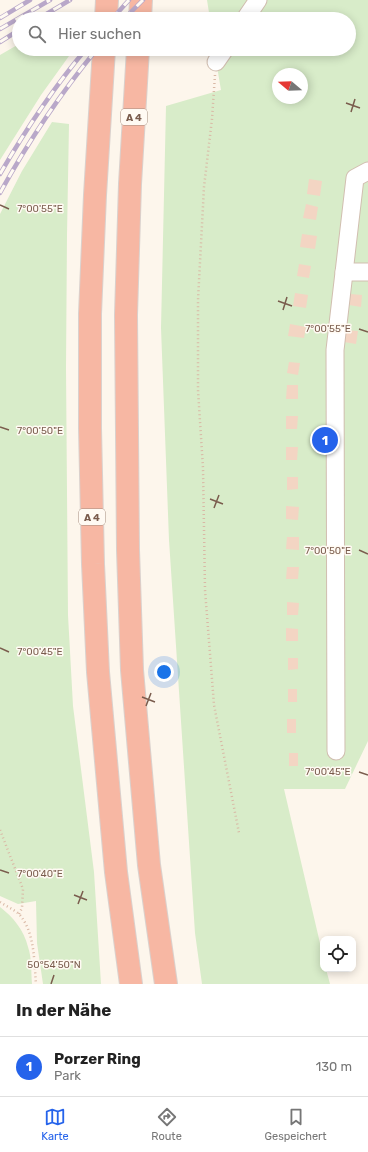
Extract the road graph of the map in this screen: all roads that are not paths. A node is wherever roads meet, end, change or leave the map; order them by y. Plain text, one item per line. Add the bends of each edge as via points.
1 (107, 0) edge
2 (141, 0) edge
3 (258, 0) edge
4 (106, 12) edge
5 (140, 12) edge
6 (250, 12) edge
7 (104, 56) edge
8 (138, 56) edge
9 (368, 171) edge
10 (344, 272) junction
11 (368, 272) edge
12 (336, 751) dead end
13 (131, 984) edge
14 (166, 984) edge

1 - 4 highway
2 - 5 highway
3 - 6 lane
7 - 13 highway, A 4 via 90,314 93,564 98,672 116,872
8 - 14 highway, A 4 via 126,315 128,550 132,670 147,842
9 - 10 lane via 355,178
10 - 11 lane
10 - 12 lane via 335,350

